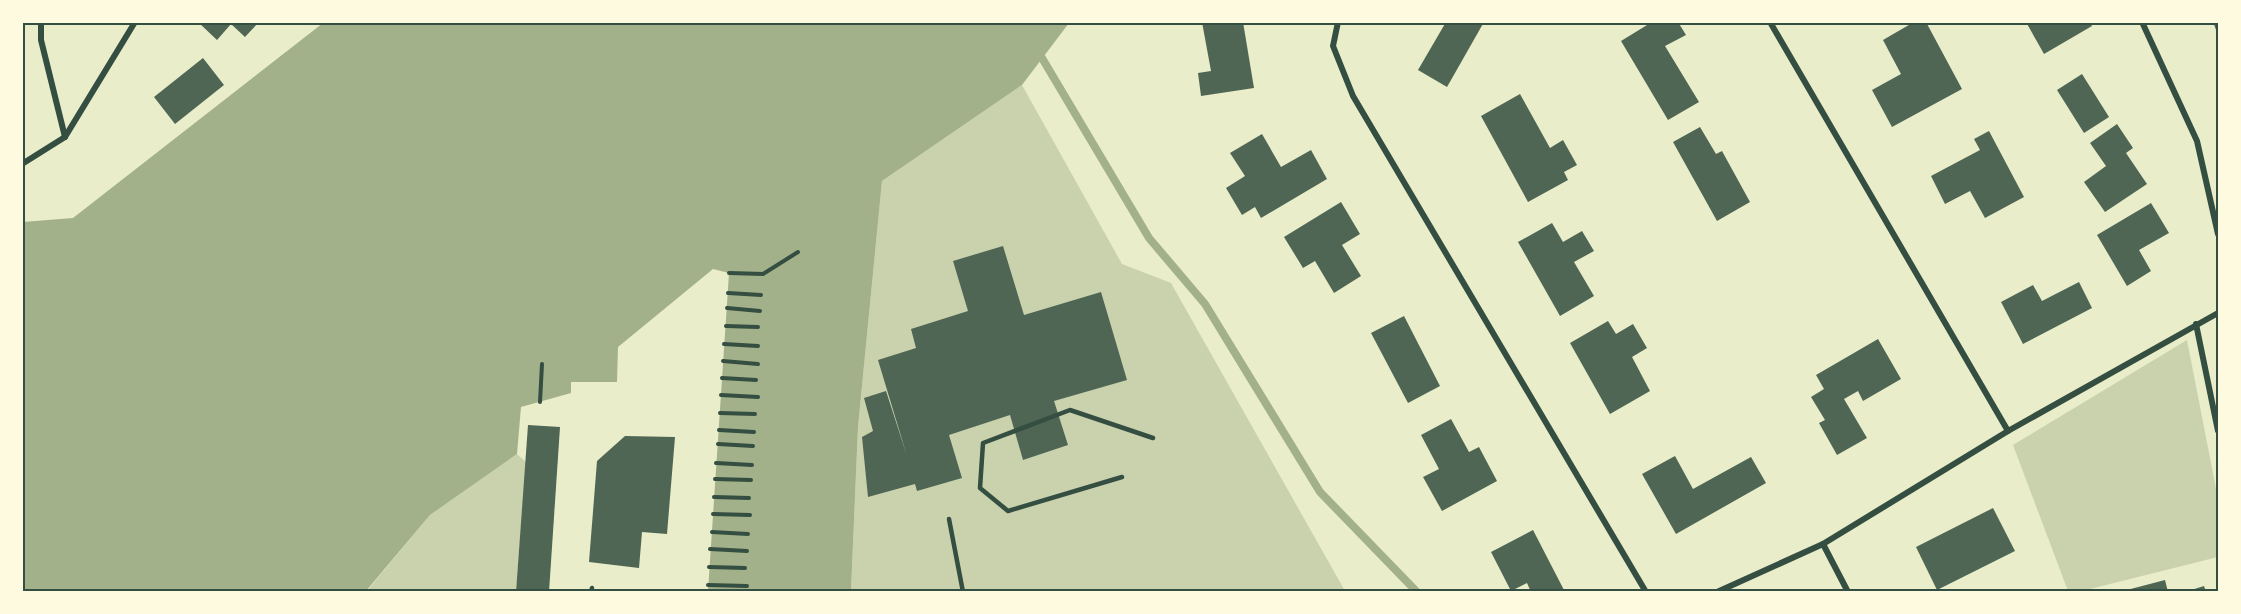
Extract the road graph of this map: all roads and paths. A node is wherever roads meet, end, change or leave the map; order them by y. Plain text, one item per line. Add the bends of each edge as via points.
1 (40, 22) edge
2 (135, 22) edge
3 (1338, 22) edge
4 (1770, 22) edge
5 (2142, 22) edge
6 (65, 137) junction
7 (22, 164) edge
8 (2218, 234) edge
9 (798, 252) dead end
10 (729, 273) dead end
11 (728, 293) dead end
12 (761, 294) dead end
13 (727, 308) dead end
14 (760, 310) dead end
15 (2218, 313) edge
16 (2196, 324) junction
17 (726, 326) dead end
18 (758, 327) dead end
19 (724, 344) dead end
20 (758, 346) dead end
21 (723, 361) dead end
22 (542, 364) dead end
23 (758, 364) dead end
24 (722, 378) dead end
25 (756, 380) dead end
26 (721, 395) dead end
27 (758, 397) dead end
28 (540, 402) dead end
29 (720, 413) dead end
30 (755, 414) dead end
31 (719, 430) dead end
32 (2008, 431) junction
33 (2218, 431) edge
34 (754, 432) dead end
35 (1153, 438) dead end
36 (718, 444) dead end
37 (753, 447) dead end
38 (716, 464) dead end
39 (752, 465) dead end
40 (1122, 477) dead end
41 (715, 479) dead end
42 (751, 480) dead end
43 (714, 497) dead end
44 (749, 498) dead end
45 (713, 514) dead end
46 (750, 515) dead end
47 (949, 519) dead end
48 (712, 532) dead end
49 (748, 534) dead end
50 (1823, 544) junction
51 (711, 549) dead end
52 (747, 551) dead end
53 (709, 567) dead end
54 (745, 568) dead end
55 (708, 585) dead end
56 (747, 586) dead end
57 (963, 591) edge
58 (1646, 591) edge
59 (1717, 591) edge
60 (1848, 591) edge

1 - 6 street
2 - 6 street
3 - 58 street via 1333,46 1353,96
4 - 32 street
5 - 8 street via 2197,141
6 - 7 street
9 - 10 path via 763,274
11 - 12 path
13 - 14 path
15 - 16 street
16 - 32 street
16 - 33 street
17 - 18 path
19 - 20 path
21 - 23 path
22 - 28 path
24 - 25 path
26 - 27 path
29 - 30 path
31 - 34 path
32 - 50 street
35 - 40 lane via 1070,410 982,443 980,488 1008,510
36 - 37 path
38 - 39 path
41 - 42 path
43 - 44 path
45 - 46 path
47 - 57 lane
48 - 49 path
50 - 59 street
50 - 60 street
51 - 52 path
53 - 54 path
55 - 56 path

